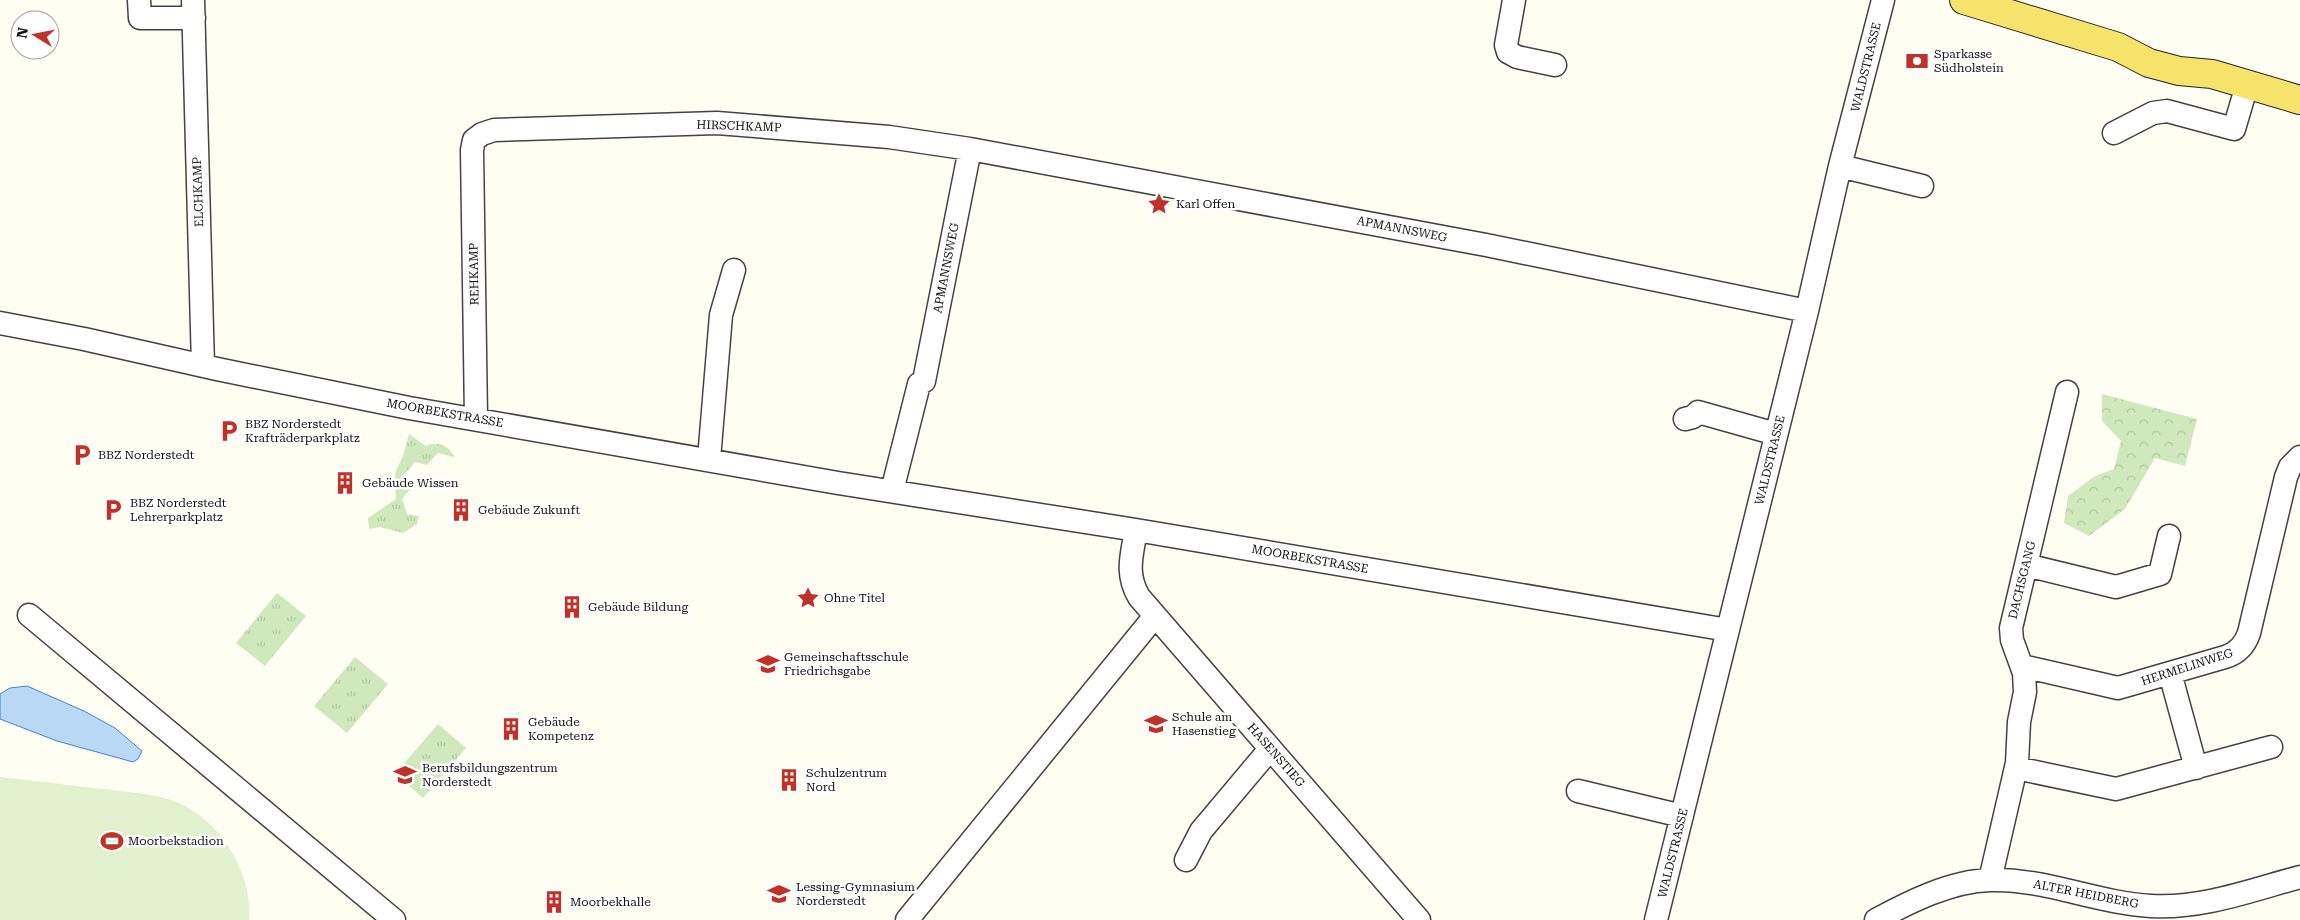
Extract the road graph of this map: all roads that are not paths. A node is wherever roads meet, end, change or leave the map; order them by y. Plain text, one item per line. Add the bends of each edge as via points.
1 (139, 0) edge
2 (1514, 0) edge
3 (1883, 0) edge
4 (1964, 0) edge
5 (193, 9) edge
6 (1555, 64) dead end
7 (2247, 85) junction
8 (2300, 100) edge
9 (2114, 133) dead end
10 (482, 134) joint
11 (970, 149) junction
12 (996, 154) joint
13 (1840, 166) junction
14 (1922, 186) dead end
15 (734, 270) dead end
16 (1807, 311) junction
17 (0, 323) edge
18 (203, 366) junction
19 (2067, 392) dead end
20 (476, 418) junction
21 (1685, 419) dead end
22 (1776, 434) junction
23 (2300, 457) edge
24 (710, 459) junction
25 (892, 491) junction
26 (1136, 530) junction
27 (2169, 536) dead end
28 (2026, 565) junction
29 (29, 615) dead end
30 (1155, 616) junction
31 (1728, 630) junction
32 (2022, 666) junction
33 (2170, 673) junction
34 (2271, 747) dead end
35 (1270, 748) junction
36 (2016, 768) junction
37 (2196, 768) junction
38 (1578, 791) dead end
39 (1682, 816) junction
40 (1186, 860) dead end
41 (2300, 877) edge
42 (1990, 880) junction
43 (394, 920) edge
44 (907, 920) edge
45 (1419, 920) edge
46 (1656, 920) edge
47 (1876, 920) edge

1 - 5 street, ELCHKAMP via 140,18
2 - 6 street via 1506,45 1508,52 1517,57
3 - 13 street, WALDSTRASSE
4 - 7 main road via 2118,47 2152,49 2183,57 2212,74
5 - 18 street, ELCHKAMP
7 - 8 main road
7 - 9 street via 2234,129 2167,111 2154,113
10 - 11 street, HIRSCHKAMP via 494,130 717,123 889,137
10 - 20 street, REHKAMP via 474,140 472,150
11 - 12 street, HIRSCHKAMP
11 - 25 street, APMANNSWEG via 924,381 919,384
12 - 16 street, APMANNSWEG via 1486,245
13 - 14 street
13 - 16 street, WALDSTRASSE
15 - 24 street via 721,315
16 - 22 street, WALDSTRASSE
17 - 18 street, MOORBEKSTRASSE
18 - 20 street, MOORBEKSTRASSE via 408,408
19 - 28 street, DACHSGANG
20 - 24 street, MOORBEKSTRASSE
21 - 22 street via 1698,412
22 - 31 street, WALDSTRASSE
23 - 33 street, HERMELINWEG via 2286,477 2246,641 2230,655
24 - 25 street, MOORBEKSTRASSE
25 - 26 street, MOORBEKSTRASSE
26 - 30 street, HASENSTIEG via 1131,579 1139,597
26 - 31 street, MOORBEKSTRASSE
27 - 28 street via 2160,574 2116,587
28 - 32 street, DACHSGANG via 2010,631
29 - 43 street
30 - 35 street, HASENSTIEG
30 - 44 street
31 - 39 street, WALDSTRASSE
32 - 33 street, HERMELINWEG via 2114,688
32 - 36 street, DACHSGANG via 2025,692
33 - 37 street
34 - 37 street
35 - 40 street via 1201,831
35 - 45 street, HASENSTIEG
36 - 37 street via 2116,790
36 - 42 street, DACHSGANG
38 - 39 street
39 - 46 street, WALDSTRASSE
41 - 42 street, ALTER HEIDBERG via 2224,898 2154,906 2119,903 2009,880
42 - 47 street, ALTER HEIDBERG via 1967,882 1935,893

